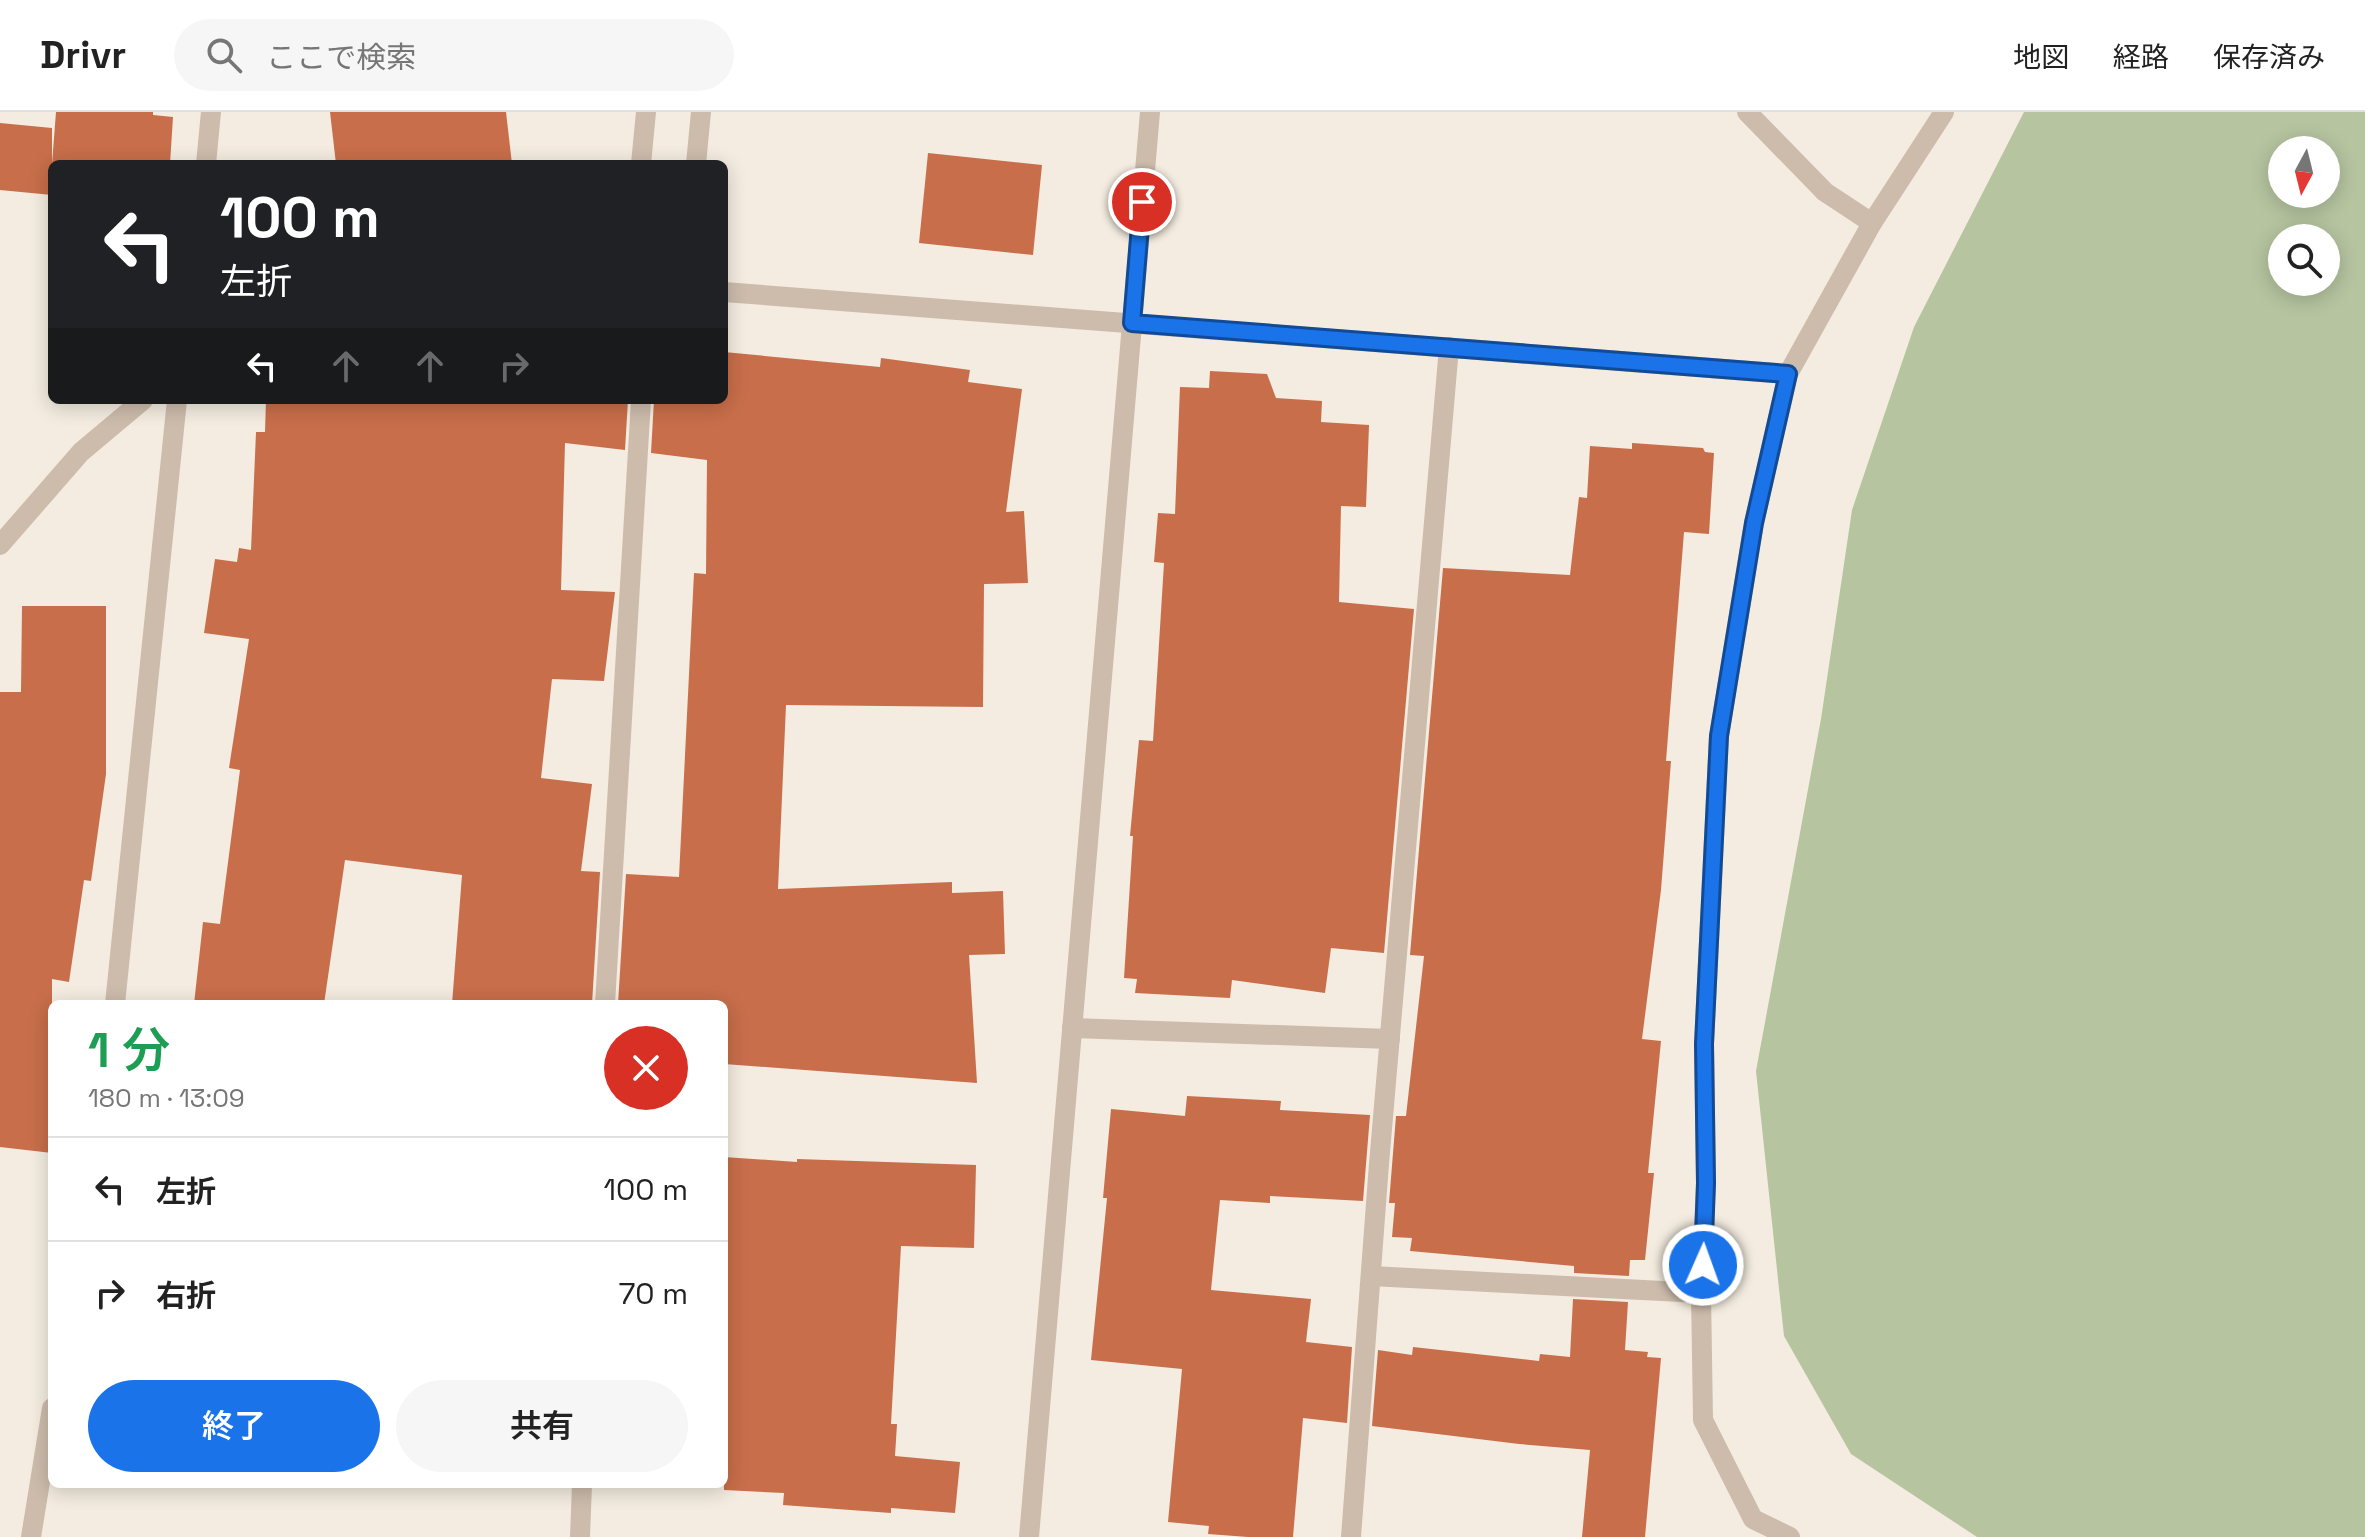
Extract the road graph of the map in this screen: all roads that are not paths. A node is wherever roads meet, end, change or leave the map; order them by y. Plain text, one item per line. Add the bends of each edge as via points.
1 (211, 112) edge
2 (646, 112) edge
3 (701, 112) edge
4 (1150, 112) edge
5 (1747, 112) edge
6 (1944, 112) edge
7 (206, 160) edge
8 (641, 160) edge
9 (696, 160) edge
10 (1872, 223) junction
11 (728, 292) edge
12 (1132, 323) junction
13 (1449, 347) junction
14 (1788, 374) junction
15 (138, 404) edge
16 (177, 404) edge
17 (641, 404) edge
18 (0, 545) edge
19 (115, 1000) edge
20 (605, 1000) edge
21 (1072, 1028) junction
22 (1390, 1039) junction
23 (1371, 1276) junction
24 (1701, 1293) junction
25 (48, 1433) edge
26 (582, 1488) edge
27 (31, 1537) edge
28 (580, 1537) edge
29 (1029, 1537) edge
30 (1351, 1537) edge
31 (1790, 1537) edge

1 - 7 street
2 - 8 street
3 - 9 street
4 - 12 street
5 - 10 street via 1825,192
6 - 10 street
10 - 14 street
11 - 12 street
12 - 13 street
12 - 21 street
13 - 14 street
13 - 22 street
14 - 24 street via 1754,523 1719,736 1704,1044
15 - 18 street via 81,452
16 - 19 street
17 - 20 street
21 - 22 street
21 - 29 street
22 - 23 street
23 - 24 street
23 - 30 street
24 - 31 street via 1703,1420 1753,1519
25 - 27 street
26 - 28 street

